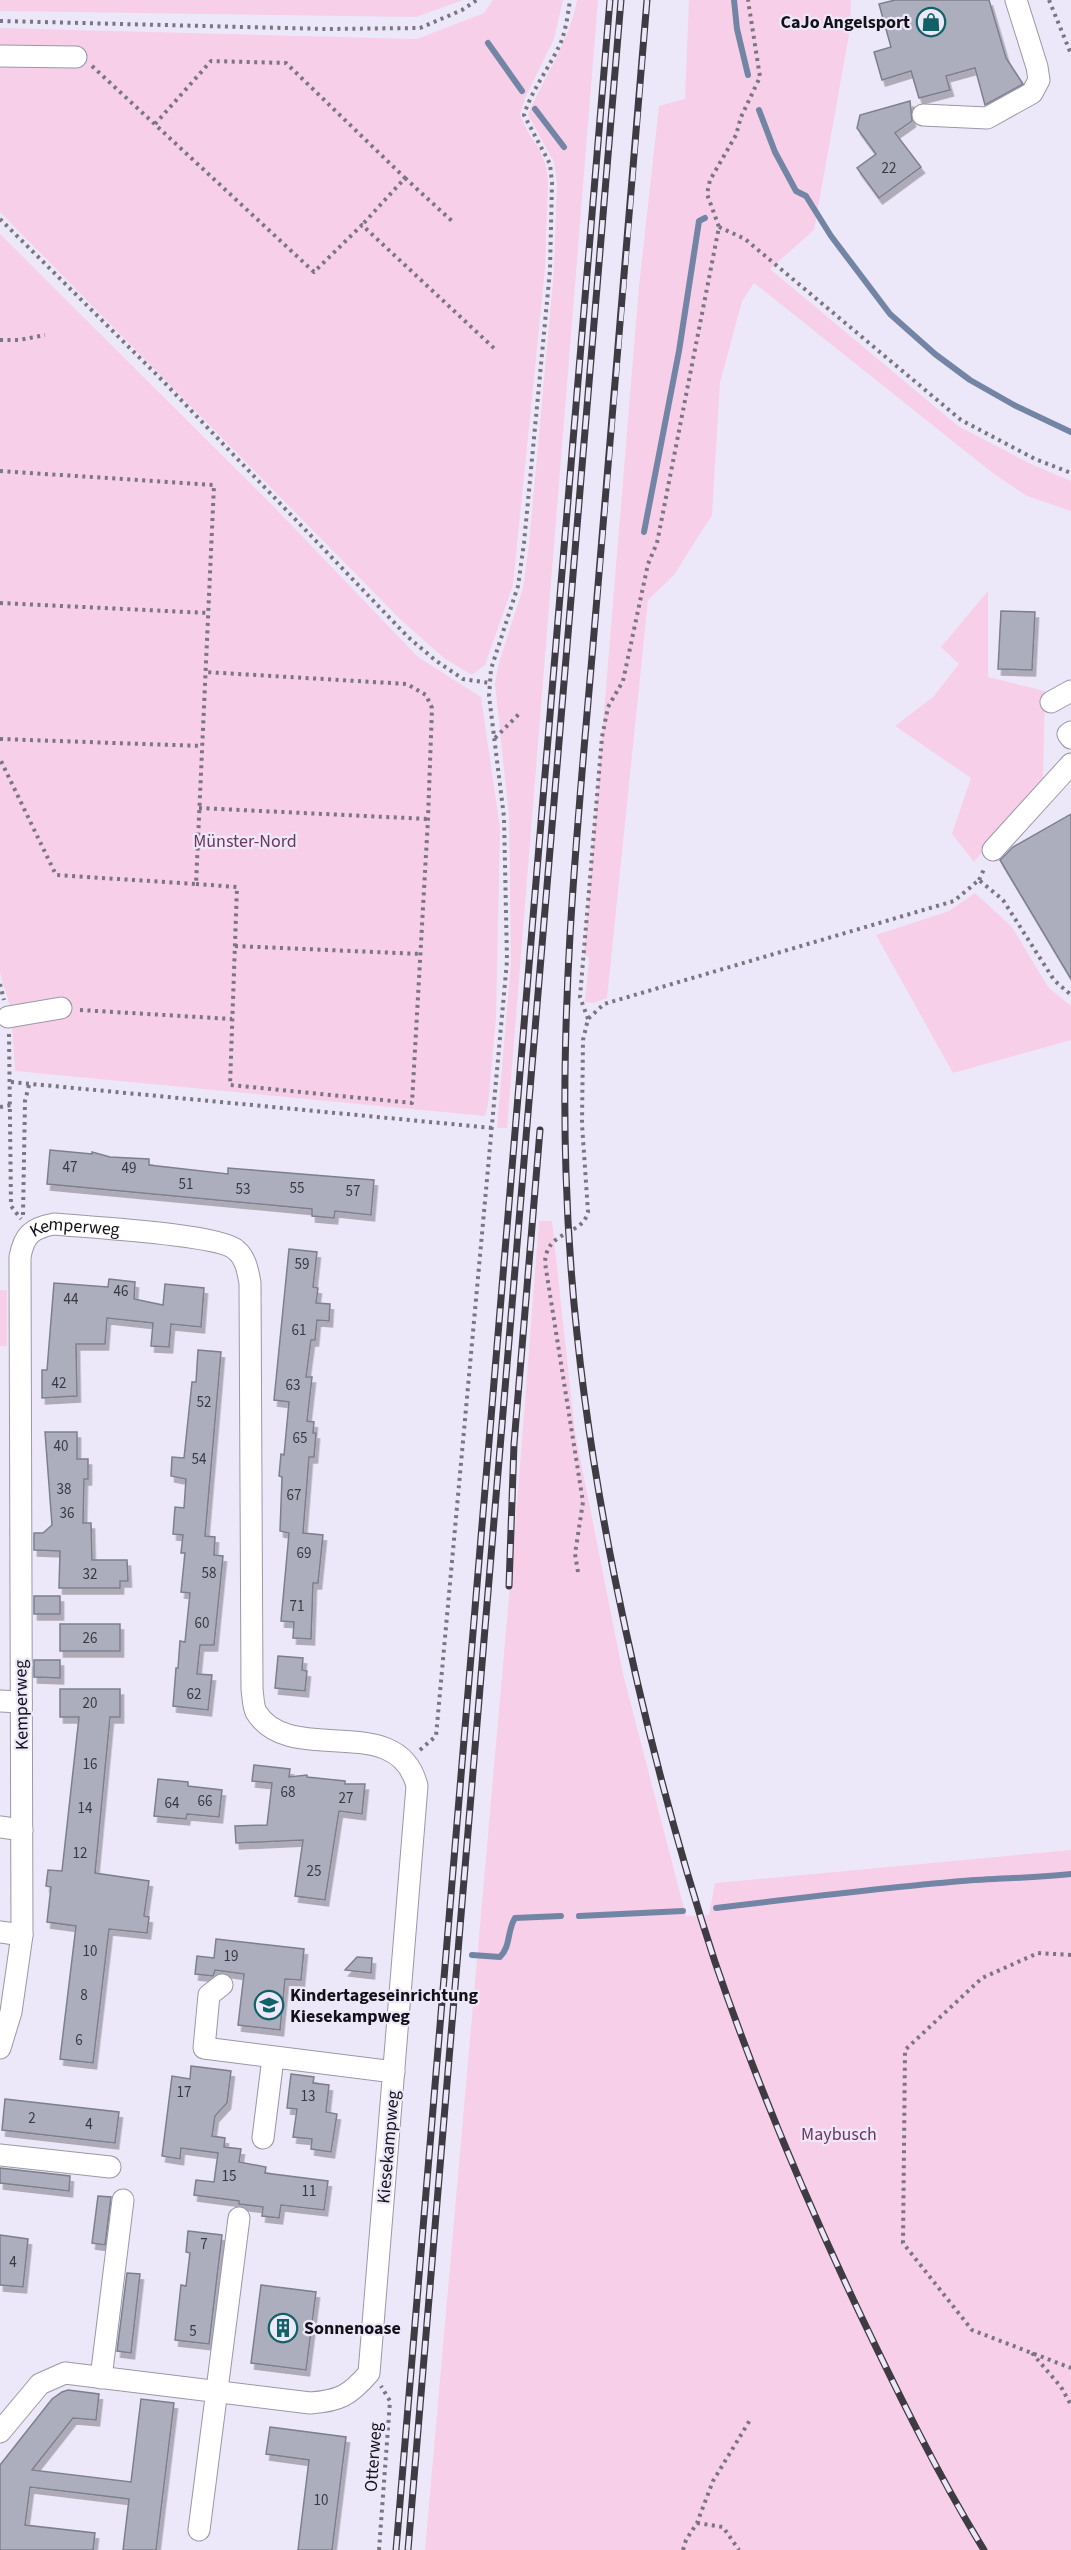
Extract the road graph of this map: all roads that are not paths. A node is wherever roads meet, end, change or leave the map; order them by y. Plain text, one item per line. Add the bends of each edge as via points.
1 (1016, 0) edge
2 (0, 56) edge
3 (76, 57) road end
4 (922, 115) dead end
5 (1071, 691) edge
6 (1052, 702) dead end
7 (1071, 732) edge
8 (1071, 738) edge
9 (1071, 764) edge
10 (993, 850) dead end
11 (61, 1008) road end
12 (8, 1017) dead end
13 (10, 1427) edge
14 (10, 1702) edge
15 (406, 1762) joint
16 (0, 1827) edge
17 (22, 1830) junction
18 (0, 1932) edge
19 (22, 1935) junction
20 (222, 1985) dead end
21 (0, 2046) edge
22 (273, 2058) junction
23 (394, 2073) junction
24 (263, 2138) dead end
25 (0, 2155) edge
26 (110, 2167) dead end
27 (123, 2199) dead end
28 (238, 2218) dead end
29 (101, 2378) junction
30 (217, 2392) junction
31 (0, 2433) edge
32 (199, 2530) dead end

1 - 4 street via 1037,67 1039,80 1032,93 987,118
2 - 3 street
5 - 6 street
7 - 8 street
9 - 10 street
11 - 12 street
13 - 14 street, Kemperweg
13 - 15 street, Kemperweg via 20,1257 29,1233 54,1224 207,1239 236,1249 246,1264 250,1283 255,1710 279,1732 382,1746
14 - 17 street, Kemperweg
15 - 23 street, Kiesekampweg via 417,1785
16 - 17 street
17 - 19 street, Kemperweg
18 - 19 street
19 - 21 street, Kemperweg via 11,2012
20 - 22 street via 209,1995 204,2048
22 - 23 street
22 - 24 street
23 - 30 street, Kiesekampweg via 369,2373 354,2390 333,2402
25 - 26 street
27 - 29 street
28 - 30 street
29 - 30 street
29 - 31 street via 65,2373 40,2384
30 - 32 street

